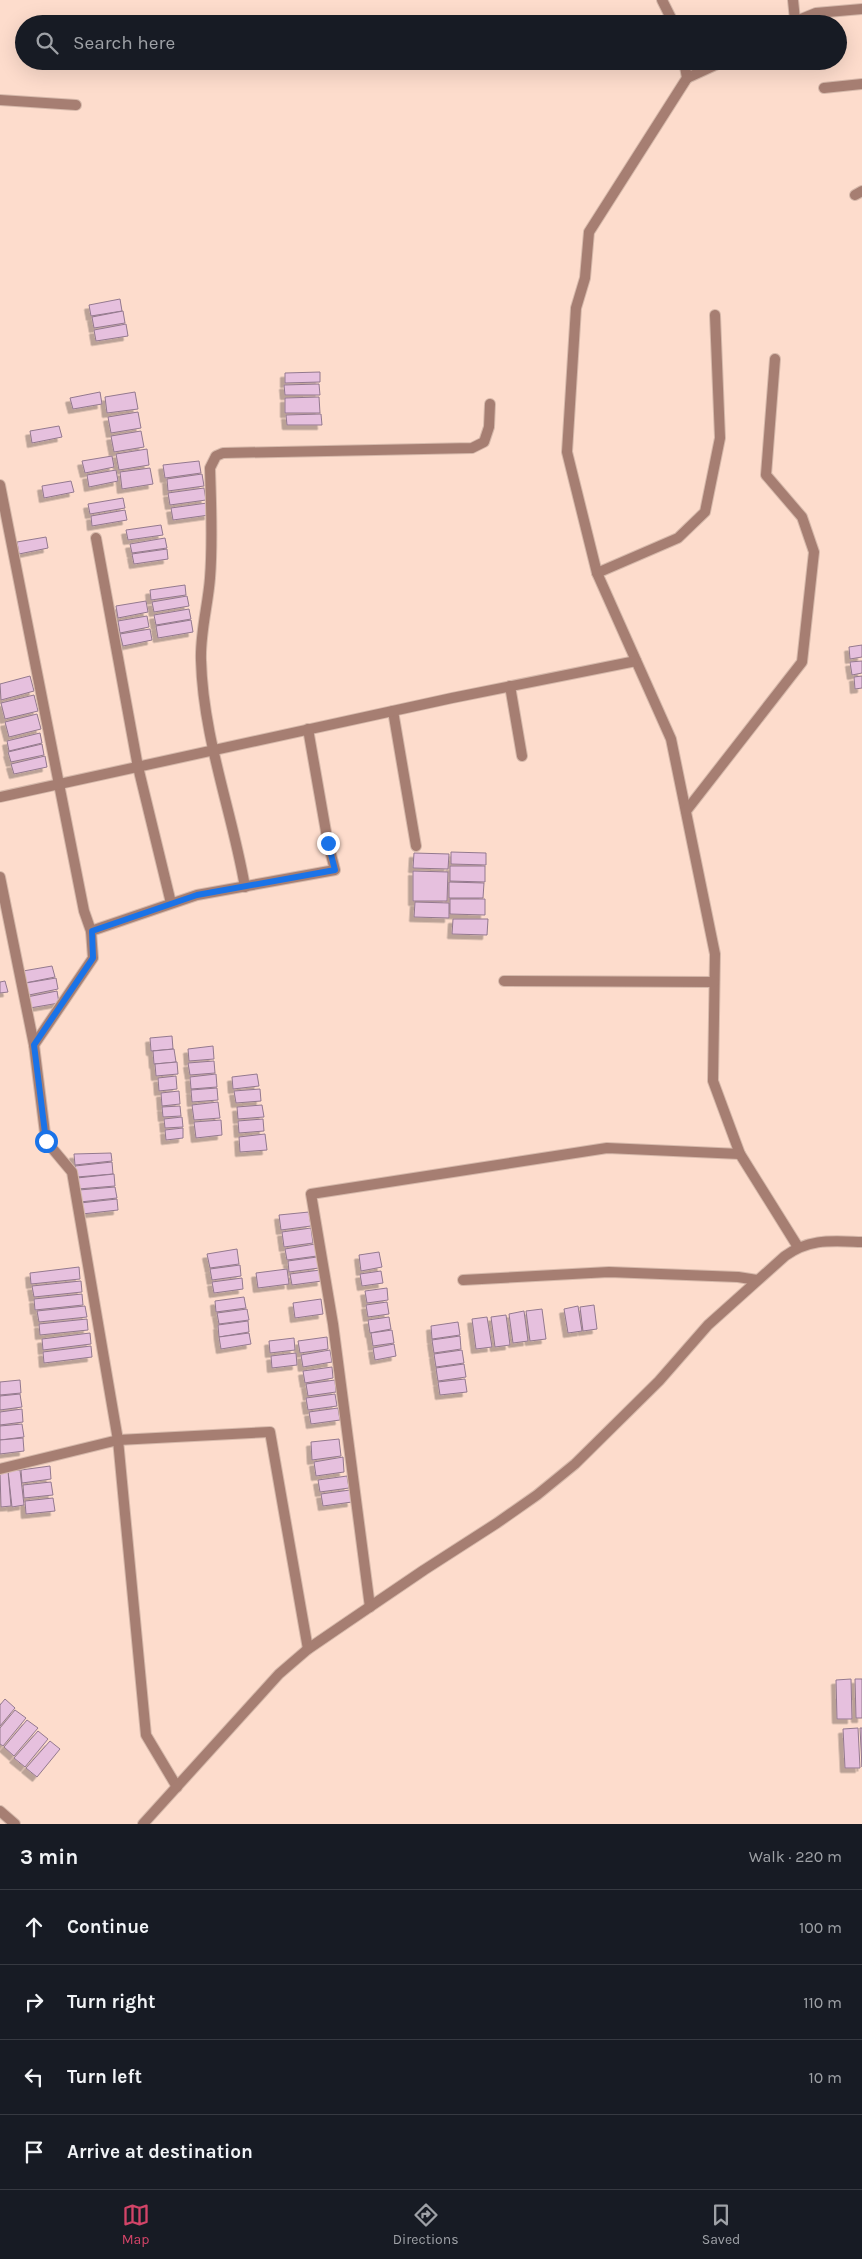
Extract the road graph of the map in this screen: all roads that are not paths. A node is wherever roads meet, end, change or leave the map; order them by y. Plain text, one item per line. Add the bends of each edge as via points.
1 (662, 0) edge
2 (793, 0) edge
3 (862, 9) edge
4 (670, 15) edge
5 (792, 15) edge
6 (811, 15) edge
7 (686, 70) edge
8 (704, 70) edge
9 (687, 78) junction
10 (862, 84) edge
11 (824, 88) dead end
12 (0, 100) edge
13 (76, 105) dead end
14 (715, 315) dead end
15 (775, 359) dead end
16 (490, 404) dead end
17 (0, 485) edge
18 (96, 538) dead end
19 (597, 573) junction
20 (636, 661) junction
21 (510, 686) junction
22 (393, 711) junction
23 (308, 729) junction
24 (213, 750) junction
25 (522, 756) dead end
26 (138, 767) junction
27 (59, 784) junction
28 (0, 797) edge
29 (686, 811) junction
30 (416, 846) dead end
31 (0, 877) edge
32 (246, 887) junction
33 (171, 903) junction
34 (92, 931) junction
35 (504, 981) dead end
36 (714, 982) junction
37 (34, 1045) junction
38 (740, 1154) junction
39 (862, 1242) edge
40 (798, 1246) junction
41 (463, 1280) dead end
42 (757, 1280) junction
43 (118, 1440) junction
44 (0, 1469) edge
45 (370, 1607) junction
46 (308, 1650) junction
47 (177, 1787) junction
48 (0, 1811) edge
49 (15, 1824) edge
50 (143, 1824) edge

1 - 4 street
2 - 5 street
3 - 6 street
7 - 9 street
8 - 9 street
9 - 19 street via 589,232 585,278 576,308 567,452
10 - 11 street
12 - 13 street
14 - 19 street via 720,438 705,512 678,538
15 - 29 street via 766,475 802,517 814,552 802,662
16 - 24 street via 484,442 472,448 223,453 216,456 210,468 212,537 201,660
17 - 27 street
18 - 26 street
19 - 20 street
20 - 21 street
20 - 29 street via 671,739
21 - 22 street
21 - 25 street
22 - 23 street
22 - 30 street
23 - 24 street
23 - 32 street via 335,870
24 - 26 street
24 - 32 street
26 - 27 street
26 - 33 street
27 - 28 street
27 - 34 street via 84,911
29 - 36 street via 715,954
31 - 37 street
32 - 33 street
33 - 34 street
34 - 37 street via 93,958
35 - 36 street
36 - 38 street via 712,1081
37 - 43 street via 46,1141 72,1172
38 - 40 street
38 - 45 street via 607,1148 311,1194
39 - 40 street via 826,1241
40 - 42 street
41 - 42 street via 608,1272
42 - 45 street via 708,1325 660,1381 538,1495
43 - 44 street
43 - 46 street via 270,1432
43 - 47 street via 146,1735
45 - 46 street
46 - 47 street via 253,1700
47 - 50 street
48 - 49 street

